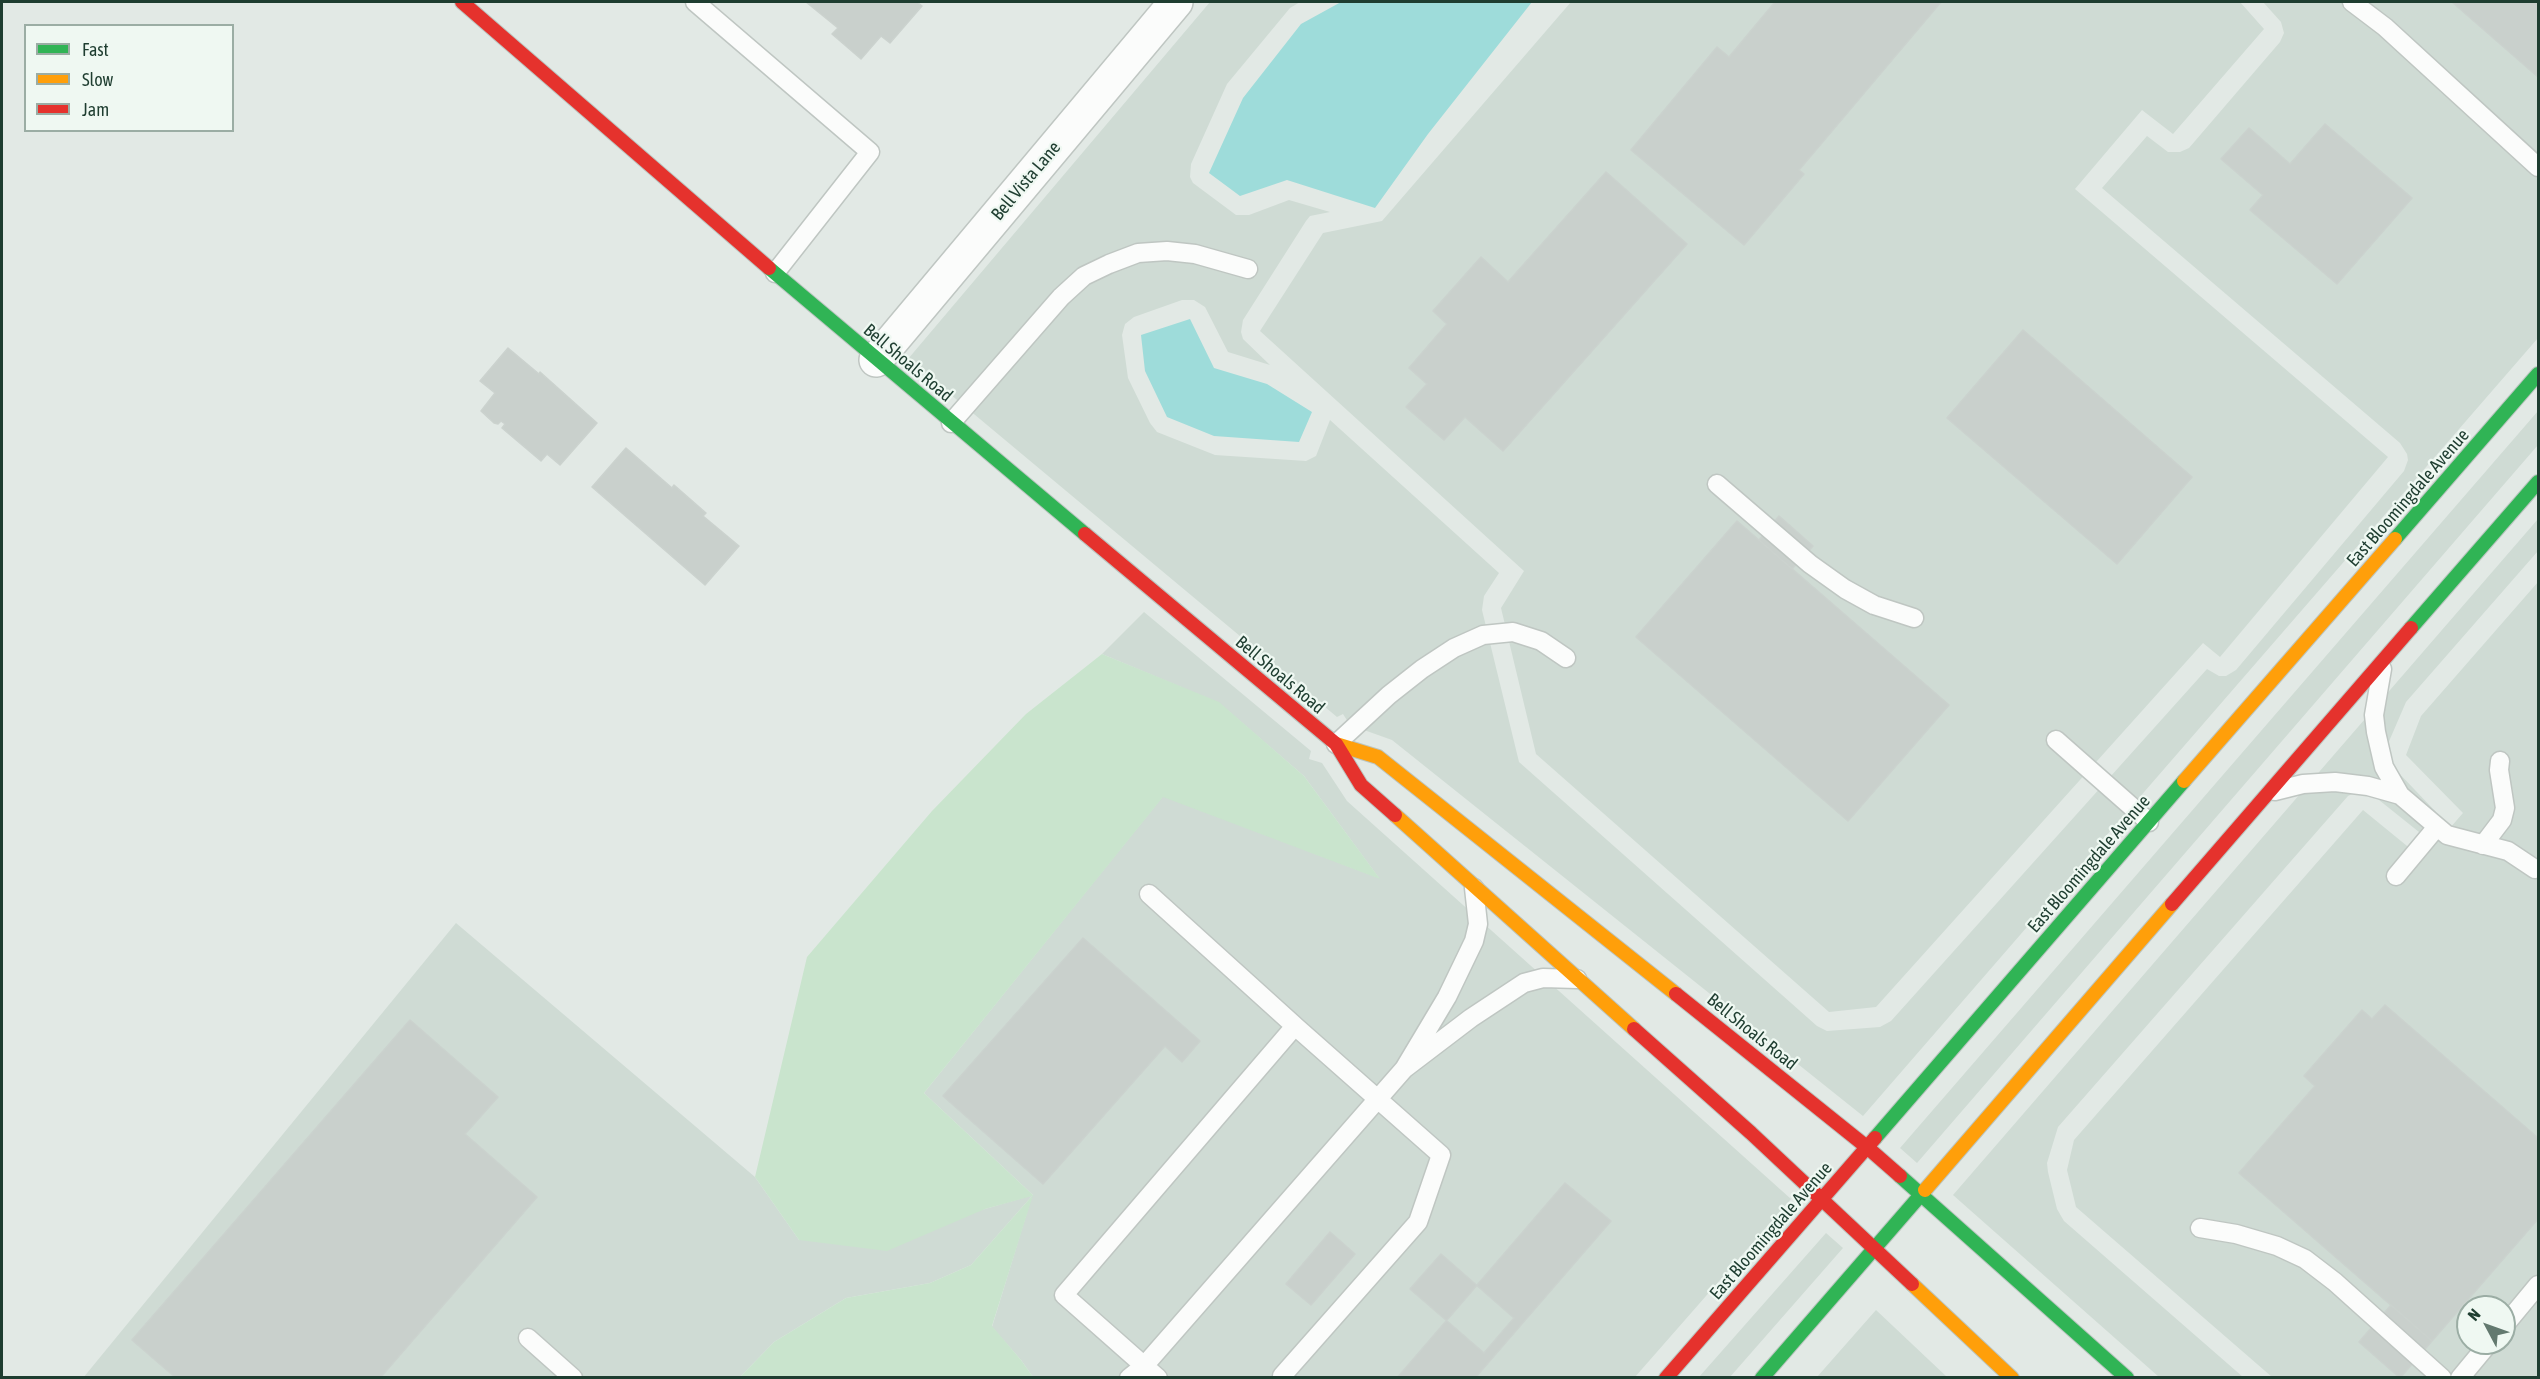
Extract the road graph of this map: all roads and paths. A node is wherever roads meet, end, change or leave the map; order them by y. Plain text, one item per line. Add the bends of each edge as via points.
1 (695, 2) edge
2 (1176, 2) edge
3 (2352, 2) edge
4 (467, 3) edge
5 (2538, 167) edge
6 (1248, 269) dead end
7 (775, 273) junction
8 (876, 360) junction
9 (2538, 374) edge
10 (951, 423) junction
11 (2538, 482) edge
12 (1717, 484) dead end
13 (1914, 618) dead end
14 (1566, 658) dead end
15 (2385, 659) junction
16 (2056, 740) dead end
17 (1336, 744) junction
18 (2500, 761) dead end
19 (2269, 793) junction
20 (2400, 795) junction
21 (2149, 822) junction
22 (2436, 828) junction
23 (2483, 844) junction
24 (2535, 869) dead end
25 (2396, 876) dead end
26 (1474, 886) junction
27 (1149, 894) dead end
28 (1579, 979) junction
29 (1295, 1026) junction
30 (1404, 1069) junction
31 (1378, 1100) junction
32 (1868, 1148) junction
33 (1921, 1195) junction
34 (1823, 1200) junction
35 (2200, 1228) dead end
36 (1875, 1249) junction
37 (2538, 1286) edge
38 (2516, 1312) edge
39 (528, 1338) dead end
40 (2479, 1355) edge
41 (1151, 1372) edge
42 (573, 1377) edge
43 (1129, 1377) edge
44 (1282, 1377) edge
45 (1666, 1377) edge
46 (1762, 1377) edge
47 (2012, 1377) edge
48 (2127, 1377) edge
49 (2442, 1377) edge
50 (2460, 1377) edge

1 - 7 lane via 870,152
2 - 8 street, Bell Vista Lane
3 - 5 lane via 2385,27
4 - 7 main road, Bell Shoals Road
6 - 10 lane via 1195,254 1167,251 1138,253 1084,276
7 - 8 main road, Bell Shoals Road
8 - 10 main road, Bell Shoals Road
9 - 21 main road, East Bloomingdale Avenue
10 - 17 main road, Bell Shoals Road
11 - 15 main road
12 - 13 lane via 1845,589 1874,605
14 - 17 lane via 1541,641 1512,632 1483,635 1422,669
15 - 19 main road
15 - 20 lane via 2375,707 2376,732 2384,767
16 - 21 lane
17 - 26 main road, Bell Shoals Road via 1362,786
17 - 32 main road, Bell Shoals Road via 1378,757
18 - 23 lane via 2505,808 2502,820
19 - 20 lane via 2303,784 2335,782
19 - 33 main road
20 - 22 lane
21 - 32 main road, East Bloomingdale Avenue
22 - 23 lane via 2459,840
22 - 25 lane
23 - 24 lane via 2508,851
26 - 28 main road, Bell Shoals Road
26 - 30 lane via 1478,924 1474,941 1447,997
27 - 29 lane
28 - 30 lane via 1542,978 1524,983
28 - 34 main road, Bell Shoals Road
29 - 31 lane
29 - 41 lane via 1064,1295
30 - 31 lane
31 - 41 lane
31 - 44 lane via 1441,1155 1418,1222
32 - 33 main road, Bell Shoals Road
32 - 34 main road, East Bloomingdale Avenue
33 - 36 main road
33 - 48 main road, Bell Shoals Road
34 - 36 main road, Bell Shoals Road
34 - 45 main road, East Bloomingdale Avenue
35 - 49 lane via 2277,1246 2305,1259
36 - 46 main road
36 - 47 main road, Bell Shoals Road
37 - 38 lane
39 - 42 lane
40 - 50 lane
41 - 43 lane

